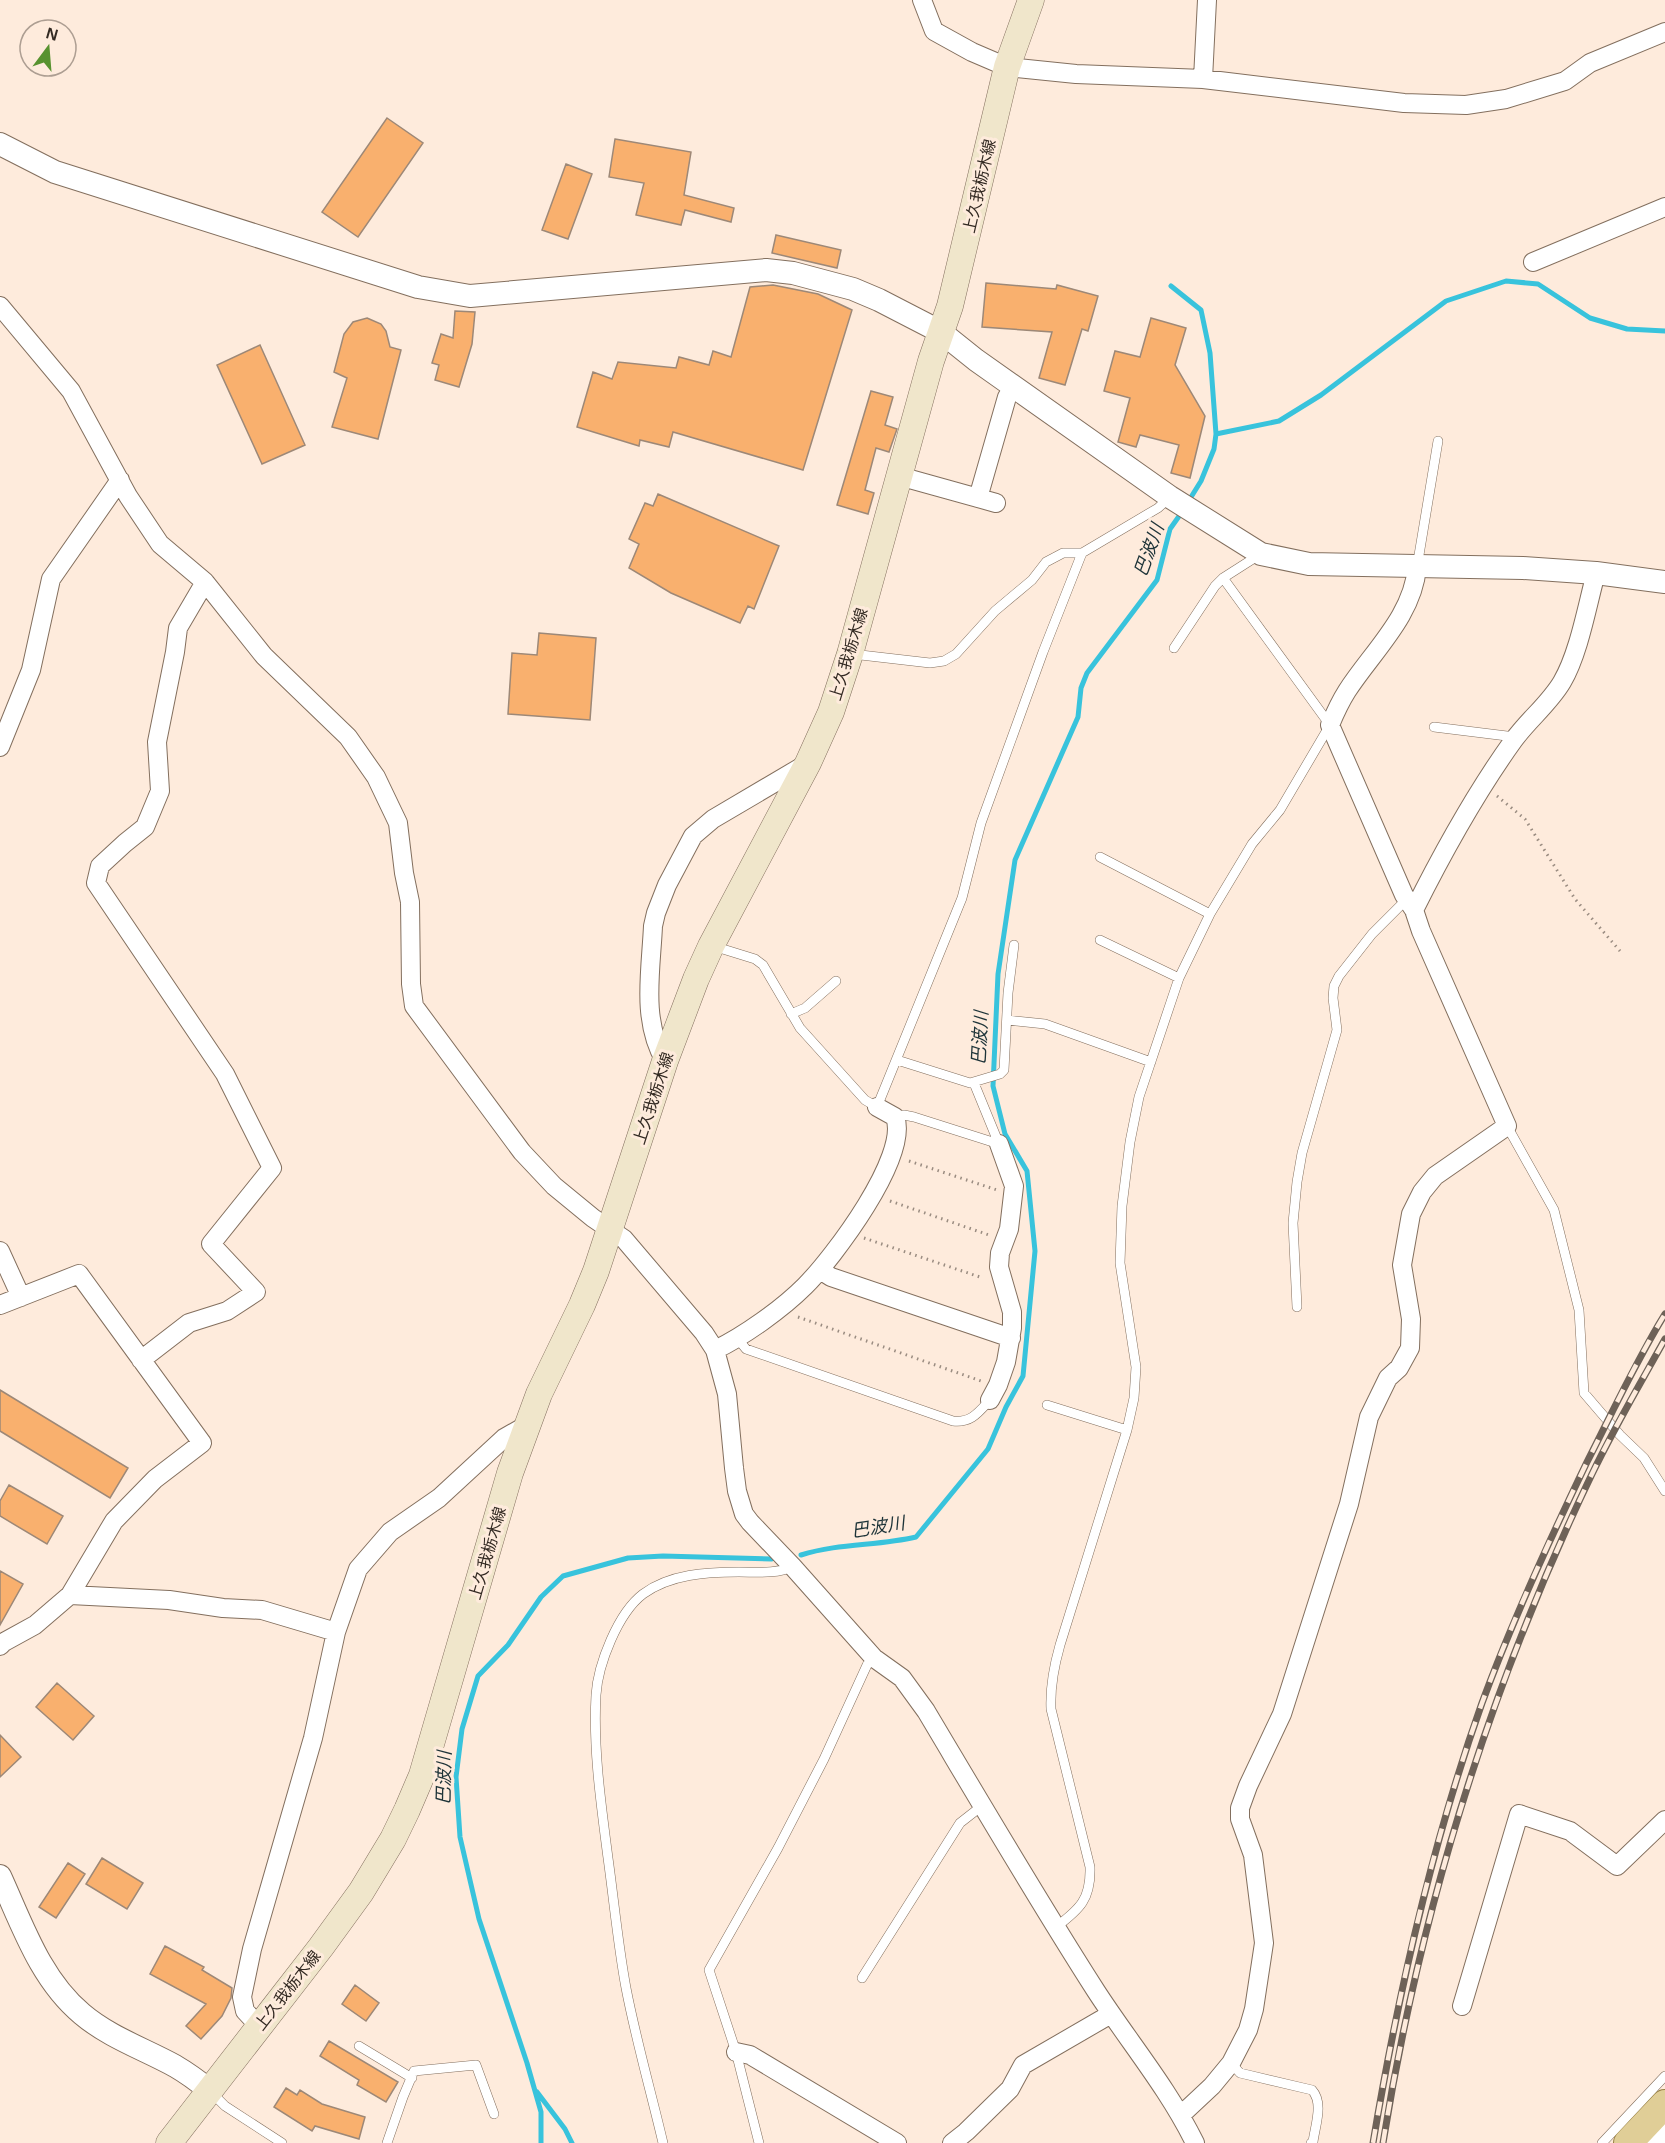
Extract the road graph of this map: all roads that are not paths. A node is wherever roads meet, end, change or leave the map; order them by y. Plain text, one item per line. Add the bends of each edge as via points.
1 (922, 0) edge
2 (1031, 0) edge
3 (1207, 0) edge
4 (1665, 32) edge
5 (1007, 67) junction
6 (1203, 79) junction
7 (0, 144) edge
8 (1665, 207) edge
9 (1533, 262) dead end
10 (0, 306) edge
11 (940, 332) junction
12 (1014, 386) junction
13 (1438, 441) dead end
14 (899, 476) junction
15 (120, 480) junction
16 (978, 498) junction
17 (1173, 499) junction
18 (996, 503) dead end
19 (1082, 552) junction
20 (1261, 554) junction
21 (1417, 567) junction
22 (1596, 573) junction
23 (1223, 578) junction
24 (205, 582) junction
25 (1665, 582) edge
26 (1174, 648) dead end
27 (850, 654) junction
28 (1330, 725) junction
29 (1434, 727) dead end
30 (1515, 737) junction
31 (0, 747) edge
32 (808, 763) junction
33 (1100, 857) dead end
34 (1410, 905) junction
35 (1210, 914) junction
36 (1100, 940) dead end
37 (1014, 945) dead end
38 (711, 946) junction
39 (1179, 978) junction
40 (836, 981) dead end
41 (791, 1014) junction
42 (1007, 1020) junction
43 (897, 1060) junction
44 (665, 1061) junction
45 (1151, 1062) junction
46 (978, 1082) junction
47 (877, 1107) junction
48 (895, 1117) junction
49 (1507, 1126) junction
50 (999, 1144) junction
51 (610, 1229) junction
52 (0, 1251) edge
53 (820, 1270) junction
54 (21, 1297) junction
55 (0, 1305) edge
56 (1297, 1307) dead end
57 (737, 1338) junction
58 (1011, 1338) junction
59 (715, 1350) junction
60 (141, 1360) junction
61 (993, 1393) joint
62 (1047, 1405) dead end
63 (527, 1425) junction
64 (1126, 1430) junction
65 (1665, 1491) edge
66 (793, 1567) junction
67 (70, 1595) junction
68 (336, 1632) junction
69 (0, 1646) edge
70 (874, 1658) junction
71 (983, 1805) junction
72 (1665, 1820) edge
73 (0, 1876) edge
74 (1056, 1927) junction
75 (862, 1978) dead end
76 (1462, 2006) dead end
77 (1111, 2014) junction
78 (259, 2026) junction
79 (359, 2046) dead end
80 (736, 2052) junction
81 (1231, 2063) junction
82 (1665, 2076) edge
83 (412, 2078) junction
84 (209, 2090) junction
85 (1665, 2104) edge
86 (494, 2114) dead end
87 (1181, 2115) junction
88 (1665, 2130) edge
89 (279, 2142) edge
90 (169, 2143) edge
91 (387, 2143) edge
92 (663, 2143) edge
93 (759, 2143) edge
94 (897, 2143) edge
95 (952, 2143) edge
96 (1195, 2143) edge
97 (1311, 2143) edge
98 (1602, 2143) edge
99 (1628, 2143) edge
100 (1653, 2143) edge

1 - 5 street via 934,31
2 - 5 main road, 上久我栃木線
3 - 6 street
4 - 6 street via 1590,63 1565,81 1506,99 1466,105 1404,103
5 - 6 street
5 - 11 main road, 上久我栃木線 via 950,306
7 - 11 street via 55,172 418,287 470,296 766,270 794,273 862,293
8 - 9 street
10 - 15 street via 71,391
11 - 12 street
11 - 14 main road, 上久我栃木線
12 - 16 street via 1006,397
12 - 17 street
13 - 21 lane
14 - 16 street
14 - 27 main road, 上久我栃木線
15 - 24 street via 160,544
15 - 31 street via 51,579 31,670
16 - 18 street
17 - 19 lane
17 - 20 street
19 - 27 lane via 1063,553 1046,562 956,654 944,661 930,663
19 - 43 lane via 981,823 962,898
20 - 21 street via 1310,564
20 - 23 lane
21 - 22 street
21 - 28 street via 1395,626 1346,692
22 - 25 street
22 - 30 street via 1563,681
23 - 26 lane
23 - 28 lane
24 - 51 street via 264,656 348,736 381,786 399,823 410,902 414,1006 522,1152 554,1186
24 - 60 street via 178,628 157,742 160,791 145,827 100,866 96,883 225,1074 272,1168 211,1244 256,1292 228,1311 189,1323
27 - 32 main road, 上久我栃木線 via 831,712
28 - 34 street
28 - 35 lane via 1280,810 1252,844
29 - 30 lane
30 - 34 street
32 - 38 main road, 上久我栃木線
32 - 44 street via 713,819 693,836 682,853 653,926 649,1012 656,1046
33 - 35 lane
34 - 49 street
34 - 56 lane via 1372,934 1334,986 1337,1030 1297,1182 1293,1223
35 - 39 lane
36 - 39 lane
37 - 42 lane
38 - 41 lane via 763,965
38 - 44 main road, 上久我栃木線
39 - 45 lane
40 - 41 lane via 805,1008
41 - 47 lane via 829,1062 865,1100
42 - 45 lane via 1045,1024
42 - 46 lane via 1004,1070
43 - 46 lane
43 - 47 lane
44 - 51 main road, 上久我栃木線
45 - 64 lane via 1139,1097 1122,1206 1120,1263 1136,1367
46 - 50 lane
47 - 48 street
48 - 50 lane via 904,1114
48 - 53 street via 899,1126 892,1156 873,1193
49 - 65 lane via 1554,1210 1579,1310 1584,1393 1644,1458
49 - 81 street via 1435,1176 1412,1214 1402,1265 1411,1319 1410,1348 1388,1378 1369,1418 1349,1504 1285,1703 1240,1808 1253,1855 1264,1943 1248,2030
50 - 58 street via 1014,1186 999,1268 1012,1312
51 - 59 street via 624,1239
51 - 63 main road, 上久我栃木線 via 582,1305
52 - 54 street
53 - 57 street via 804,1288
53 - 58 street
54 - 55 street
54 - 60 street via 79,1274
57 - 59 street
57 - 61 lane via 746,1349 952,1421 975,1418
58 - 61 street
59 - 66 street via 727,1394 737,1491 744,1514
60 - 67 street via 202,1443 155,1479 114,1521
62 - 64 lane
63 - 68 street via 504,1438 439,1498 390,1533 358,1569
63 - 78 main road, 上久我栃木線 via 432,1744 407,1810 361,1892
64 - 74 lane via 1053,1669 1051,1709 1091,1884 1076,1912
66 - 70 street
66 - 92 lane via 778,1572 692,1575 663,1583 643,1594 628,1609 615,1630 602,1666 596,1693 600,1798 626,1987
67 - 68 street via 262,1610
67 - 69 street via 35,1626
68 - 78 street via 313,1738 271,1878 242,1997 245,2012
70 - 71 street via 902,1678
70 - 80 lane via 867,1665 778,1848 709,1970
71 - 74 street
71 - 75 lane via 960,1822
72 - 76 street via 1617,1866 1570,1832 1519,1814
73 - 84 street via 33,1949 64,1996 82,2014
74 - 77 street
77 - 87 street
77 - 95 street via 1023,2065 1010,2089
78 - 84 main road, 上久我栃木線
79 - 83 lane
80 - 93 lane
80 - 94 street via 750,2055
81 - 87 street
81 - 97 lane via 1240,2073 1312,2090 1318,2108
82 - 98 lane
83 - 86 lane via 414,2072 476,2065
83 - 91 lane
84 - 89 lane via 225,2106
84 - 90 main road, 上久我栃木線
85 - 99 main road
87 - 96 street
88 - 100 street

